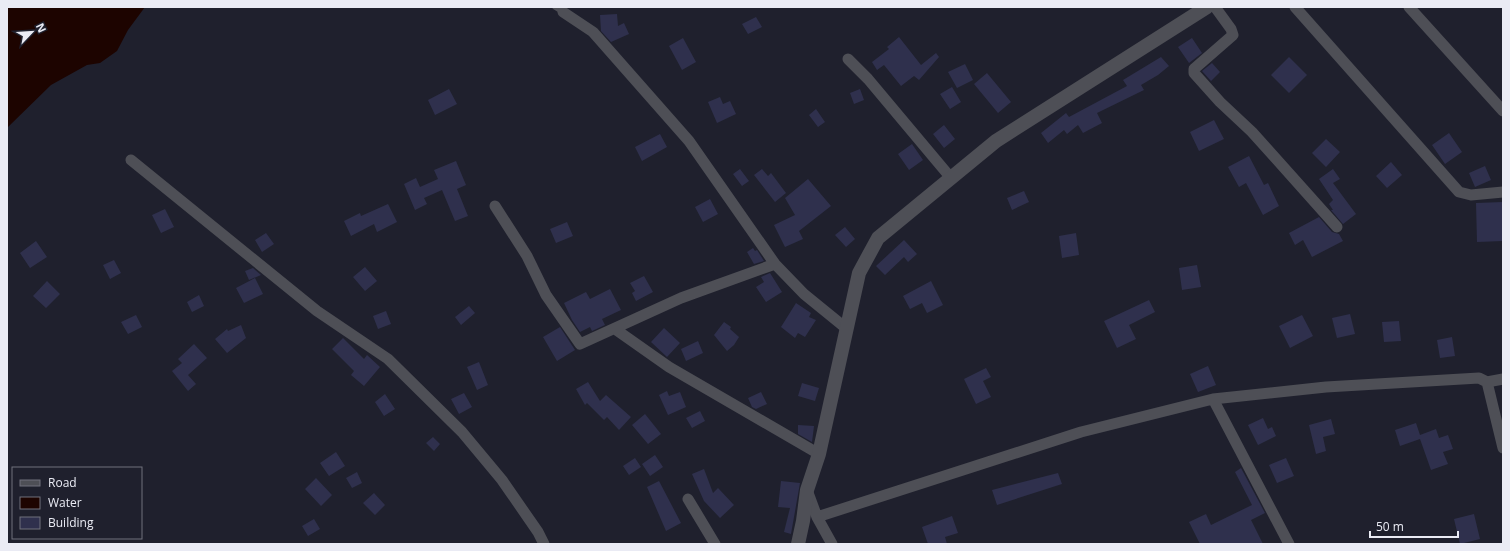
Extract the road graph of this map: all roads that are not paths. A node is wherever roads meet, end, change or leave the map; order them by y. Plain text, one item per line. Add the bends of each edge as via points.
1 (1207, 7) edge
2 (1215, 7) edge
3 (1295, 7) edge
4 (1409, 7) edge
5 (559, 9) edge
6 (848, 59) dead end
7 (1503, 111) edge
8 (131, 160) dead end
9 (951, 178) junction
10 (1503, 192) edge
11 (495, 206) dead end
12 (1337, 227) dead end
13 (775, 264) junction
14 (615, 329) junction
15 (847, 329) junction
16 (1503, 379) edge
17 (1487, 382) junction
18 (1213, 399) junction
19 (1503, 448) edge
20 (819, 454) junction
21 (807, 490) junction
22 (688, 499) dead end
23 (817, 517) junction
24 (544, 544) edge
25 (715, 544) edge
26 (798, 544) edge
27 (832, 544) edge
28 (1289, 544) edge

1 - 9 street via 996,141
2 - 12 street via 1231,28 1233,35 1194,69 1194,73 1252,132
3 - 10 street via 1459,192 1471,195
4 - 7 street
5 - 13 street via 593,32 689,141
6 - 9 street via 868,79
8 - 24 street via 317,311 388,359 467,438 502,480
9 - 15 street via 878,238 859,273
11 - 14 street via 527,256 546,295 580,344
13 - 14 street via 681,298
13 - 15 street via 804,294
14 - 20 street via 669,368
15 - 20 street
16 - 17 street
17 - 18 street via 1479,378 1326,386
17 - 19 street
18 - 23 street via 1081,432
18 - 28 street
20 - 21 street
21 - 23 street
21 - 26 street
22 - 25 street
23 - 27 street

